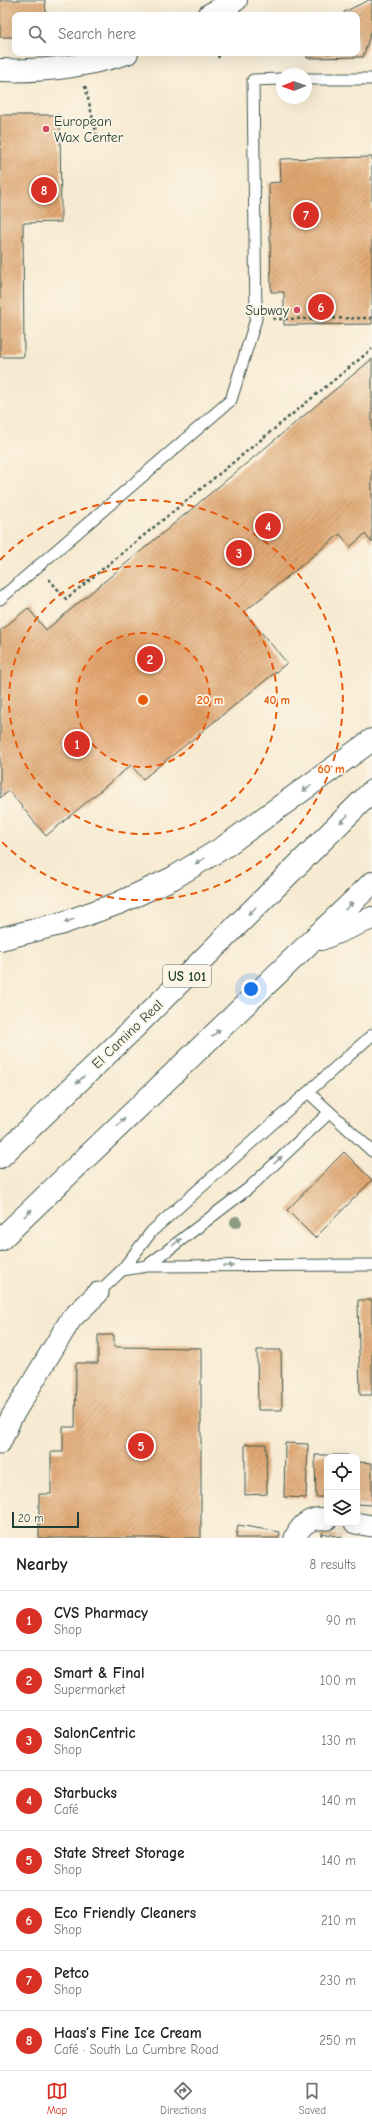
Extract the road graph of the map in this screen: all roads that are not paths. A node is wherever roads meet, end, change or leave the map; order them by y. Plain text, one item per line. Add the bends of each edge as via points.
1 (236, 0) edge
2 (214, 12) edge
3 (118, 56) edge
4 (0, 70) edge
5 (312, 79) edge
6 (372, 79) edge
7 (276, 80) edge
8 (0, 599) edge
9 (372, 740) edge
10 (372, 791) edge
11 (372, 883) edge
12 (372, 918) edge
13 (0, 939) edge
14 (311, 943) junction
15 (371, 1037) edge
16 (308, 1092) junction
17 (330, 1112) junction
18 (372, 1152) edge
19 (0, 1157) edge
20 (0, 1240) edge
21 (372, 1265) edge
22 (146, 1266) junction
23 (122, 1270) junction
24 (98, 1293) joint
25 (0, 1443) edge
26 (324, 1519) edge
27 (360, 1524) edge
28 (372, 1526) edge
29 (296, 1538) edge

1 - 2 main road
3 - 4 main road via 58,68
5 - 6 lane
7 - 8 lane via 253,80 256,319 231,400
9 -> 13 main road via 224,846 173,878 106,908 63,923
10 -> 19 main road, El Camino Real / US 101 via 136,1027
14 -> 11 main road
12 - 14 main road
20 -> 14 main road
15 - 16 lane
16 - 17 lane
16 - 23 lane via 152,1231
17 - 18 lane
22 -> 17 lane via 249,1188
22 -> 21 lane
22 - 23 lane
23 - 24 lane
24 - 25 street via 71,1319 11,1418
26 - 29 street via 310,1520 299,1530
27 - 28 street

